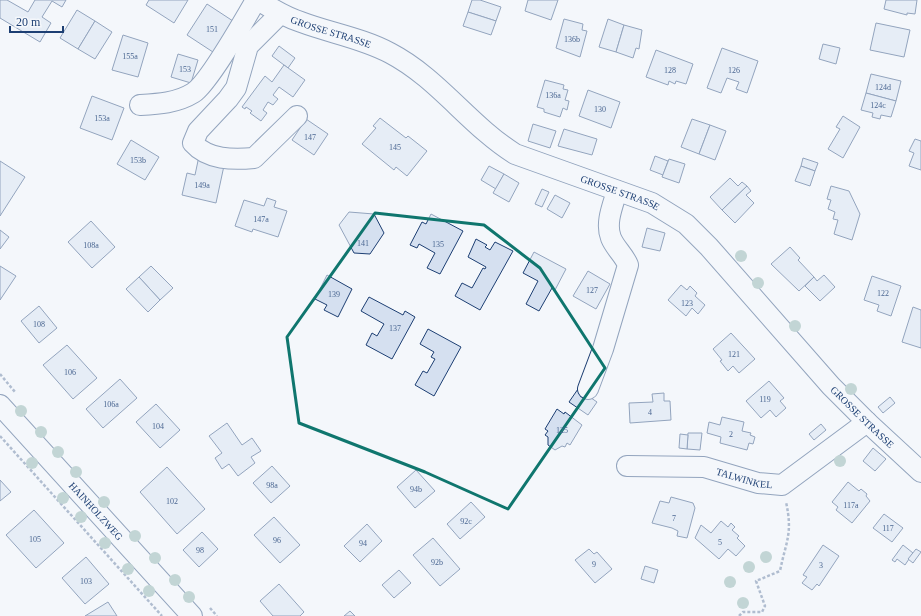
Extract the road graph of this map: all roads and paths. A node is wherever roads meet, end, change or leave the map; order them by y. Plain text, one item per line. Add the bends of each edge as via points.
1 (257, 0) edge
2 (280, 14) junction
3 (140, 105) dead end
4 (297, 116) dead end
5 (617, 191) junction
6 (588, 389) dead end
7 (0, 405) edge
8 (867, 422) junction
9 (0, 436) edge
10 (627, 466) dead end
11 (921, 472) edge
12 (782, 485) junction
13 (162, 616) edge
14 (192, 616) edge
15 (739, 616) edge

1 - 2 street, GROSSE STRASSE
1 - 3 street via 208,76 194,93 169,103
2 - 4 street via 248,46 236,88 198,131 193,142 199,149 225,159 254,158
2 - 5 street, GROSSE STRASSE via 390,53 433,83 492,137 515,154
5 - 6 street via 609,230 611,238 628,265
5 - 8 street, GROSSE STRASSE via 652,203 686,224
7 - 14 street, HAINHOLZWEG
8 - 11 street, GROSSE STRASSE
8 - 12 street, TALWINKEL
9 - 13 path
10 - 12 street, TALWINKEL via 704,468 758,483
12 - 15 path via 790,521 788,543 780,571 756,581 765,606 762,612 743,612

